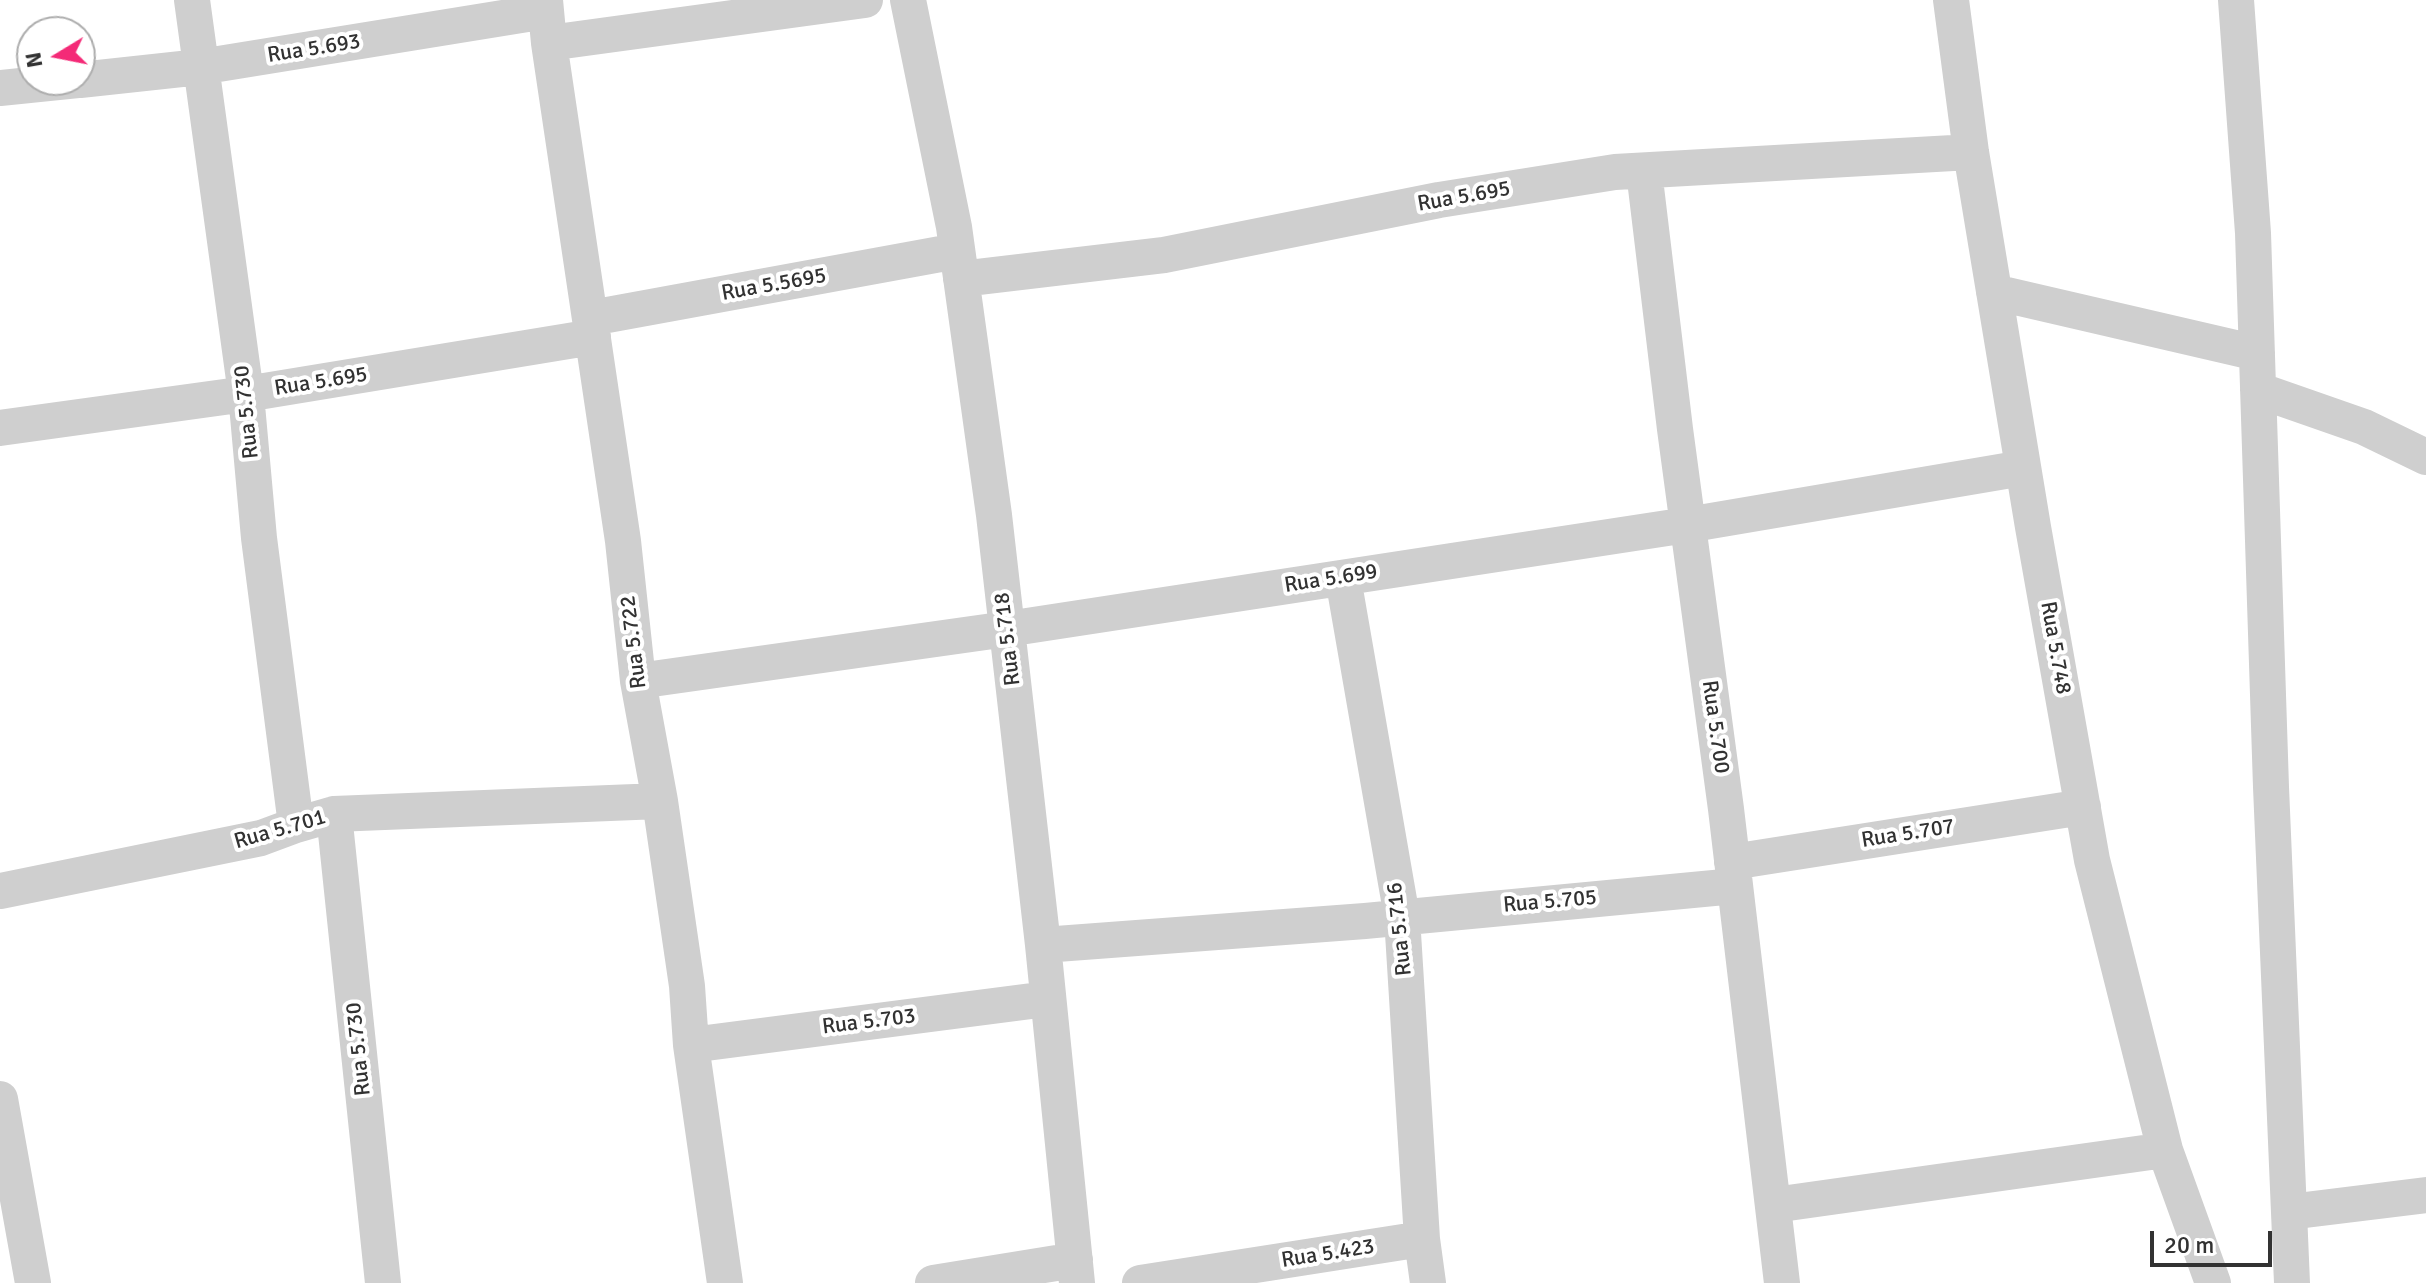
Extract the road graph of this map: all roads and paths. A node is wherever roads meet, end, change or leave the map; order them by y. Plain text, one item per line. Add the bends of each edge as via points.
1 (192, 0) edge
2 (865, 0) edge
3 (908, 0) edge
4 (1951, 0) edge
5 (2236, 0) edge
6 (547, 18) edge
7 (200, 67) junction
8 (96, 78) edge
9 (1971, 152) junction
10 (1644, 171) junction
11 (959, 265) junction
12 (1994, 292) junction
13 (592, 328) junction
14 (2257, 353) junction
15 (2258, 390) junction
16 (246, 394) junction
17 (0, 428) edge
18 (2426, 457) edge
19 (2023, 468) junction
20 (1687, 525) junction
21 (1343, 578) junction
22 (1007, 629) junction
23 (638, 681) junction
24 (660, 801) junction
25 (2083, 807) junction
26 (334, 814) junction
27 (296, 825) junction
28 (1734, 874) junction
29 (0, 891) edge
30 (1402, 917) junction
31 (1043, 945) junction
32 (1047, 999) junction
33 (691, 1045) junction
34 (0, 1099) edge
35 (3, 1136) edge
36 (2165, 1150) junction
37 (2426, 1195) edge
38 (1774, 1205) junction
39 (2289, 1212) junction
40 (1422, 1239) junction
41 (1076, 1272) edge
42 (33, 1283) edge
43 (383, 1283) edge
44 (725, 1283) edge
45 (933, 1283) edge
46 (1140, 1283) edge
47 (1428, 1283) edge
48 (1782, 1283) edge
49 (2213, 1283) edge
50 (2292, 1283) edge

1 - 7 street, Rua 5.730
2 - 6 street, Rua 5.693
3 - 11 street, Rua 5.718
4 - 9 street, Rua 5.748
5 - 14 street
6 - 7 street, Rua 5.693
6 - 13 street, Rua 5.722
7 - 8 street, Rua 5.693
7 - 16 street, Rua 5.730
9 - 10 street, Rua 5.695
9 - 12 street, Rua 5.748
10 - 11 street, Rua 5.695 via 1439,200 1164,255
10 - 20 street, Rua 5.700
11 - 13 street, Rua 5.5695
11 - 22 street, Rua 5.718
12 - 14 street
12 - 19 street, Rua 5.748
13 - 16 street, Rua 5.695
13 - 23 street, Rua 5.722
14 - 15 street
15 - 18 street via 2364,427
15 - 39 street
16 - 17 street, Rua 5.695
16 - 27 street, Rua 5.730
19 - 20 street, Rua 5.699
19 - 25 street, Rua 5.748
20 - 21 street, Rua 5.699
20 - 28 street, Rua 5.700
21 - 22 street, Rua 5.699
21 - 30 street, Rua 5.716
22 - 23 street, Rua 5.699
22 - 31 street, Rua 5.718
23 - 24 street, Rua 5.722
24 - 26 street, Rua 5.701
24 - 33 street, Rua 5.722
25 - 28 street, Rua 5.707
25 - 36 street, Rua 5.748
26 - 27 street, Rua 5.701
26 - 43 street, Rua 5.730
27 - 29 street, Rua 5.701 via 261,838
28 - 30 street, Rua 5.705
28 - 38 street, Rua 5.700
30 - 31 street, Rua 5.705
30 - 40 street, Rua 5.716
31 - 32 street, Rua 5.718
32 - 33 street, Rua 5.703
32 - 41 street, Rua 5.718
33 - 44 street, Rua 5.722
34 - 35 street
35 - 42 street
36 - 38 street
36 - 49 street, Rua 5.748
37 - 39 street
38 - 48 street, Rua 5.700
39 - 50 street
40 - 46 street, Rua 5.423
40 - 47 street, Rua 5.716
41 - 45 street

